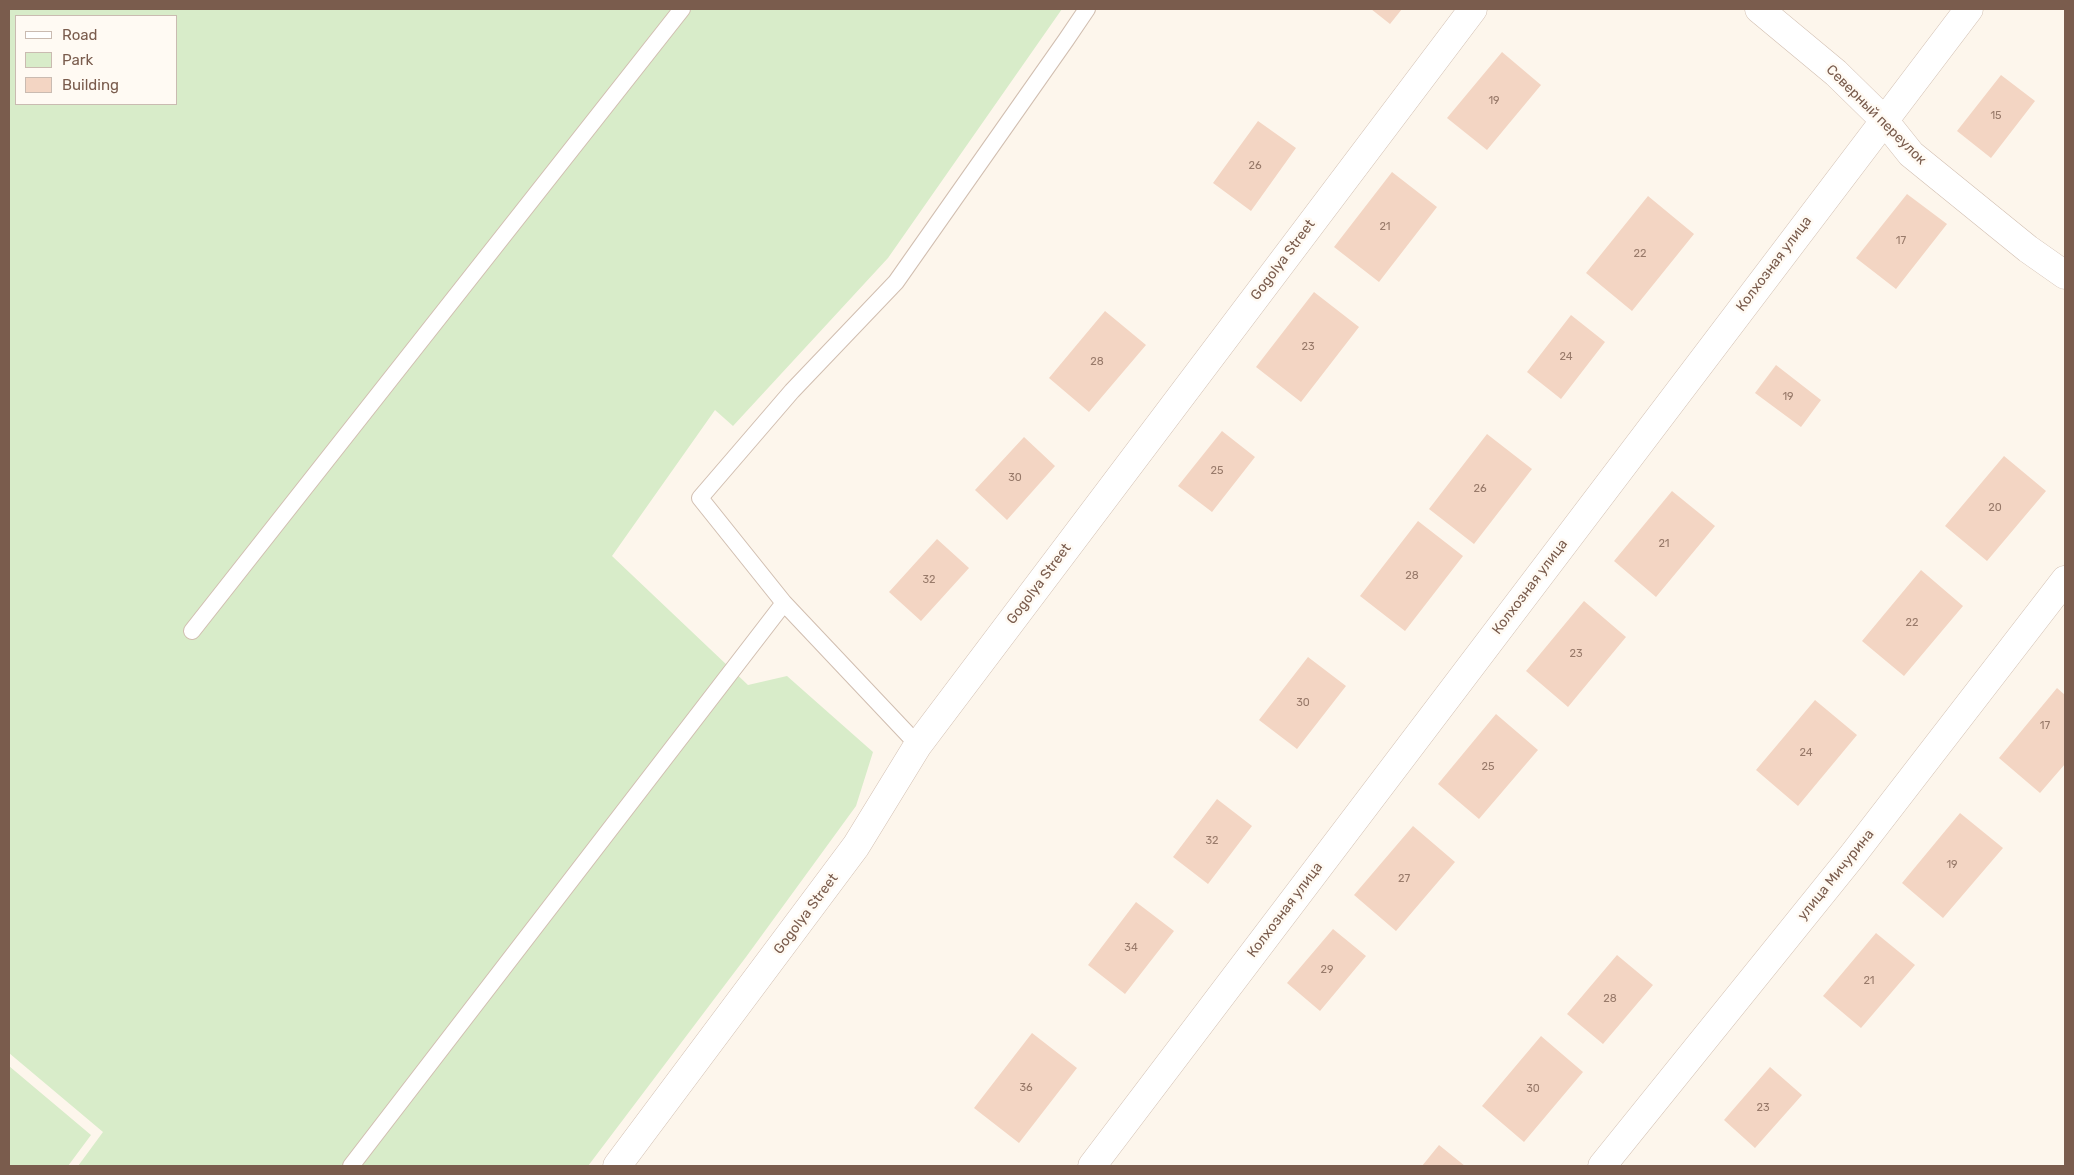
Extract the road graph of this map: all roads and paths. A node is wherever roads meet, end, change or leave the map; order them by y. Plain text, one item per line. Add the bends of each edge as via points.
1 (682, 9) edge
2 (1087, 9) edge
3 (1473, 9) edge
4 (1759, 9) edge
5 (1969, 9) edge
6 (1884, 119) junction
7 (2065, 275) edge
8 (2065, 580) edge
9 (784, 603) junction
10 (192, 631) dead end
11 (918, 745) junction
12 (351, 1166) edge
13 (617, 1166) edge
14 (1092, 1166) edge
15 (1602, 1166) edge

1 - 10 lane
2 - 9 lane via 896,282 792,391 700,498
3 - 11 street, Gogolya Street
4 - 6 street, Северный переулок via 1836,73
5 - 6 street, Колхозная улица
6 - 7 street, Северный переулок via 1911,154
6 - 14 street, Колхозная улица
8 - 15 street, улица Мичурина via 1852,856
9 - 11 lane
9 - 12 lane
11 - 13 street, Gogolya Street via 856,846

